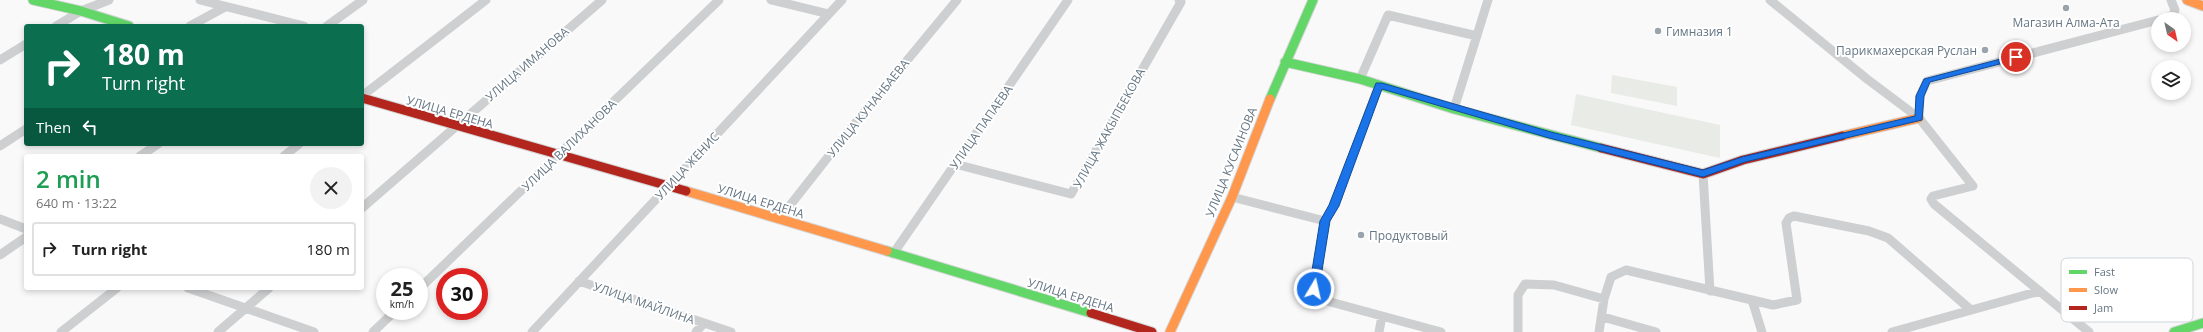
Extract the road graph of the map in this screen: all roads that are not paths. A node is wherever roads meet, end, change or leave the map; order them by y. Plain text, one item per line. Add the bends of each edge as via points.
1 (34, 0) edge
2 (109, 0) edge
3 (200, 0) edge
4 (234, 0) edge
5 (363, 0) edge
6 (486, 0) edge
7 (602, 0) edge
8 (719, 0) edge
9 (771, 0) edge
10 (842, 0) edge
11 (957, 0) edge
12 (1068, 0) edge
13 (1179, 0) edge
14 (1313, 0) edge
15 (1488, 0) edge
16 (1770, 0) edge
17 (2172, 0) edge
18 (2187, 0) edge
19 (2203, 5) edge
20 (224, 7) junction
21 (81, 11) junction
22 (2174, 12) edge
23 (830, 14) junction
24 (2151, 22) edge
25 (59, 24) edge
26 (123, 24) edge
27 (194, 24) edge
28 (296, 24) edge
29 (330, 24) edge
30 (1477, 36) junction
31 (24, 45) edge
32 (0, 60) edge
33 (1285, 62) junction
34 (1360, 79) junction
35 (1379, 85) junction
36 (364, 95) edge
37 (364, 98) edge
38 (1454, 109) junction
39 (1919, 118) junction
40 (456, 127) junction
41 (24, 130) edge
42 (0, 146) edge
43 (155, 146) edge
44 (296, 146) edge
45 (143, 154) edge
46 (286, 154) edge
47 (559, 155) junction
48 (955, 164) junction
49 (1703, 174) junction
50 (668, 186) junction
51 (1232, 196) junction
52 (364, 206) edge
53 (780, 218) junction
54 (0, 219) edge
55 (1325, 221) junction
56 (24, 228) edge
57 (24, 238) edge
58 (893, 254) junction
59 (0, 255) edge
60 (428, 279) edge
61 (579, 281) junction
62 (114, 290) edge
63 (194, 290) edge
64 (267, 290) edge
65 (1710, 291) junction
66 (2040, 291) junction
67 (1604, 299) junction
68 (1752, 300) junction
69 (245, 308) junction
70 (2061, 309) edge
71 (1971, 310) junction
72 (1382, 316) junction
73 (1603, 317) junction
74 (386, 320) edge
75 (2077, 322) edge
76 (704, 323) junction
77 (2203, 323) edge
78 (61, 332) edge
79 (218, 332) edge
80 (314, 332) edge
81 (373, 332) edge
82 (532, 332) edge
83 (696, 332) edge
84 (731, 332) edge
85 (1152, 332) edge
86 (1170, 332) edge
87 (1379, 332) edge
88 (1441, 332) edge
89 (1518, 332) edge
90 (1600, 332) edge
91 (1656, 332) edge
92 (1762, 332) edge
93 (1892, 332) edge
94 (2089, 332) edge
95 (2174, 332) edge

1 - 21 street
2 - 21 street
3 - 20 street
4 - 20 street
5 - 29 street
6 - 36 street
7 - 40 street, УЛИЦА ИМАНОВА
8 - 47 street, УЛИЦА ВАЛИХАНОВА
9 - 23 street
10 - 23 street, УЛИЦА ЖЕНИС
11 - 53 street, УЛИЦА КУНАНБАЕВА
12 - 48 street, УЛИЦА ПАПАЕВА
13 - 48 street, УЛИЦА ЖАКЫПБЕКОВА via 1181,2 1071,194
14 - 33 street, УЛИЦА КУСАИНОВА
15 - 30 street
16 - 39 street
17 - 22 street
18 - 19 street
20 - 27 street
20 - 28 street
21 - 25 street
21 - 26 street
23 - 50 street, УЛИЦА ЖЕНИС
24 - 39 street via 1927,80 1920,96
30 - 34 street via 1388,15
30 - 38 street
31 - 32 street
33 - 34 street
33 - 51 street, УЛИЦА КУСАИНОВА
34 - 35 street
35 - 38 street
35 - 55 street via 1334,206
37 - 40 street, УЛИЦА ЕРДЕНА
38 - 49 street
39 - 49 street via 1742,160
39 - 66 street via 1973,186 1934,196 1931,199 1934,204
40 - 47 street, УЛИЦА ЕРДЕНА
40 - 52 street, УЛИЦА ИМАНОВА
41 - 42 street
43 - 45 street
44 - 46 street
47 - 50 street, УЛИЦА ЕРДЕНА
47 - 60 street, УЛИЦА ВАЛИХАНОВА
48 - 58 street, УЛИЦА ПАПАЕВА
49 - 65 street
50 - 53 street, УЛИЦА ЕРДЕНА
50 - 61 street, УЛИЦА ЖЕНИС
51 - 55 street
51 - 86 street, УЛИЦА КУСАИНОВА
53 - 58 street, УЛИЦА ЕРДЕНА
54 - 56 street
55 - 72 street via 1314,289 1327,301
57 - 59 street
58 - 85 street, УЛИЦА ЕРДЕНА
61 - 76 street, УЛИЦА МАЙЛИНА
61 - 82 street, УЛИЦА ЖЕНИС
62 - 78 street
63 - 69 street
64 - 69 street
65 - 67 street via 1626,270 1610,276
65 - 68 street
66 - 70 street
66 - 71 street
67 - 73 street
67 - 89 street via 1549,284 1525,284 1520,288 1518,295
68 - 71 street via 1773,305 1797,300 1786,223 1794,216 1869,231 1888,238
68 - 92 street
69 - 79 street
69 - 80 street
71 - 93 street
72 - 87 street
72 - 88 street
73 - 90 street
73 - 91 street
74 - 81 street
75 - 94 street
76 - 83 street
76 - 84 street, УЛИЦА МАЙЛИНА
77 - 95 street

